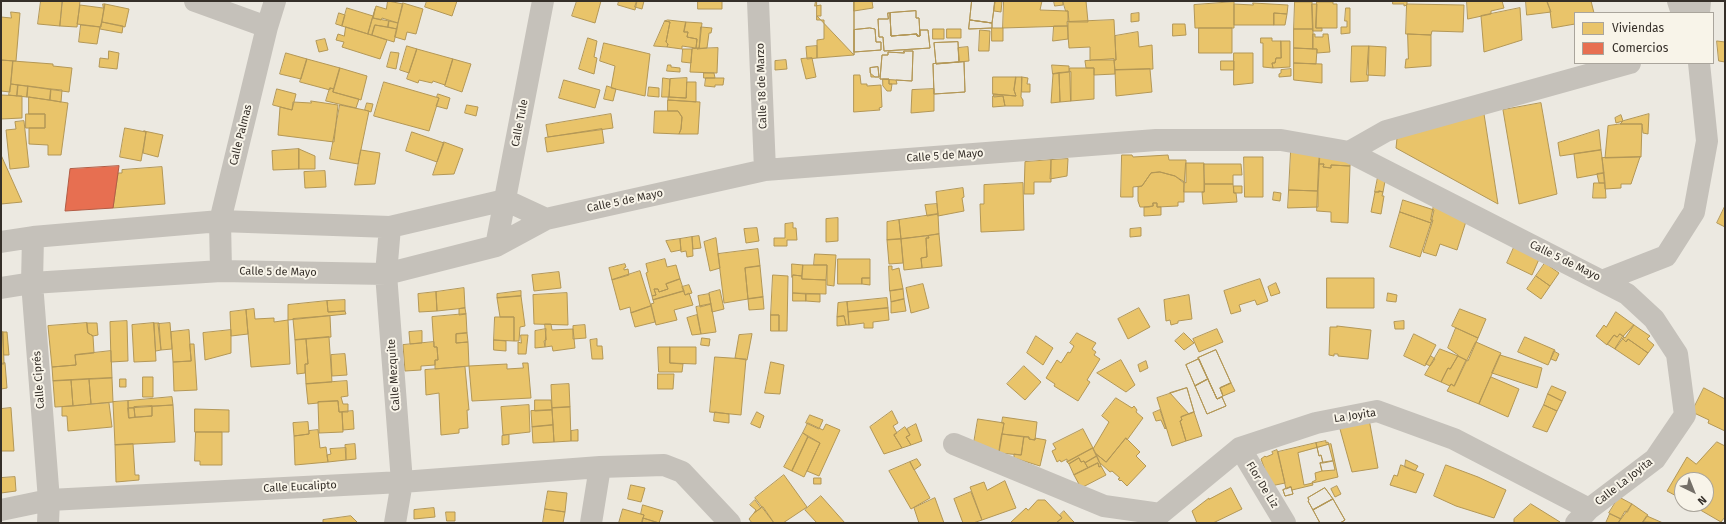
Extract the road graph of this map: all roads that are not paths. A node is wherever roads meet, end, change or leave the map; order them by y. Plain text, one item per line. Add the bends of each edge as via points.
1 (195, 1) edge
2 (275, 1) edge
3 (543, 1) edge
4 (758, 1) edge
5 (1678, 1) edge
6 (1700, 1) edge
7 (1682, 12) edge
8 (1699, 12) edge
9 (267, 27) junction
10 (1626, 64) edge
11 (1699, 64) edge
12 (1349, 152) junction
13 (766, 170) junction
14 (505, 200) junction
15 (546, 219) junction
16 (220, 221) junction
17 (390, 227) junction
18 (33, 237) junction
19 (1, 242) edge
20 (496, 246) junction
21 (220, 271) junction
22 (386, 274) junction
23 (1602, 281) junction
24 (32, 283) junction
25 (1, 288) edge
26 (954, 444) dead end
27 (1240, 448) junction
28 (600, 467) junction
29 (402, 482) junction
30 (49, 500) junction
31 (1, 510) edge
32 (1583, 516) edge
33 (1161, 518) edge
34 (48, 523) edge
35 (395, 523) edge
36 (590, 523) edge
37 (730, 523) edge
38 (1284, 523) edge

1 - 9 street
2 - 9 street, Calle Palmas
3 - 14 street, Calle Tule
4 - 13 street, Calle 18 de Marzo
5 - 7 street
6 - 8 street
9 - 16 street, Calle Palmas
10 - 12 street via 1386,131
11 - 23 street, Calle 5 de Mayo via 1707,141 1694,212 1666,256
12 - 13 street, Calle 5 de Mayo via 1281,140 1156,140
12 - 23 street, Calle 5 de Mayo
13 - 15 street, Calle 5 de Mayo
14 - 15 street
14 - 17 street
14 - 20 street, Calle Tule
15 - 20 street, Calle 5 de Mayo
16 - 17 street
16 - 18 street
16 - 21 street, Calle Palmas
17 - 22 street, Calle Mezquite
18 - 19 street
18 - 24 street, Calle Ciprés
20 - 22 street, Calle 5 de Mayo
21 - 22 street, Calle 5 de Mayo
21 - 24 street, Calle 5 de Mayo
22 - 29 street, Calle Mezquite
23 - 32 street, Calle La Joyita via 1627,294 1654,319 1677,354 1685,415 1656,459
24 - 25 street, Calle 5 de Mayo
24 - 30 street, Calle Ciprés
26 - 33 street via 1104,506
27 - 32 street, La Joyita via 1316,423 1377,410 1454,439
27 - 33 street, La Joyita
27 - 38 street, Flor De Liz
28 - 29 street, Calle Eucalipto
28 - 36 street
28 - 37 street, Calle Eucalipto via 664,465 682,472
29 - 30 street, Calle Eucalipto
29 - 35 street, Calle Mezquite
30 - 31 street, Calle Eucalipto
30 - 34 street, Calle Ciprés

